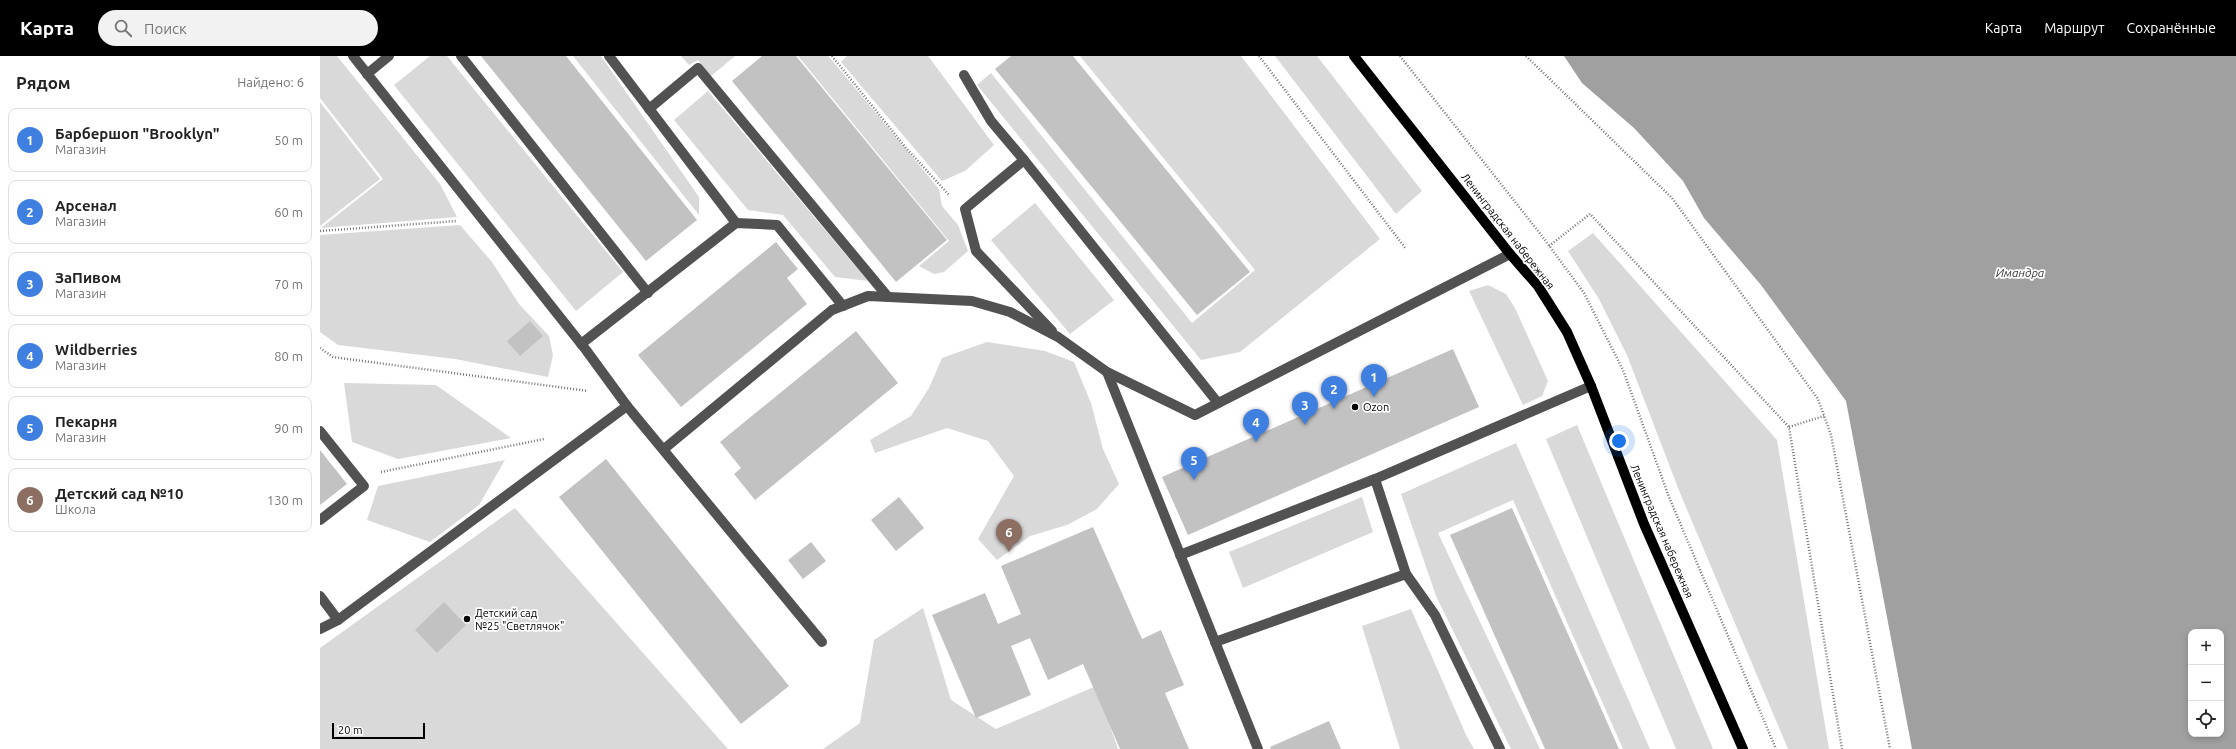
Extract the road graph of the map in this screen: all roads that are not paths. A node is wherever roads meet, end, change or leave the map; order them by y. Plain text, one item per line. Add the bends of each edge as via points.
1 (353, 56) edge
2 (389, 56) edge
3 (461, 56) edge
4 (608, 56) edge
5 (1354, 56) edge
6 (367, 74) junction
7 (964, 75) dead end
8 (649, 109) junction
9 (1024, 160) junction
10 (736, 223) junction
11 (1510, 254) junction
12 (648, 293) junction
13 (888, 297) junction
14 (843, 306) junction
15 (1058, 337) junction
16 (581, 344) junction
17 (1107, 372) junction
18 (1591, 386) junction
19 (1218, 404) junction
20 (627, 406) junction
21 (320, 431) edge
22 (664, 449) junction
23 (1375, 479) junction
24 (320, 520) edge
25 (1180, 555) junction
26 (1406, 574) junction
27 (320, 596) edge
28 (338, 620) junction
29 (320, 629) edge
30 (822, 642) dead end
31 (1215, 642) junction
32 (1258, 749) edge
33 (1500, 749) edge
34 (1743, 749) edge

1 - 6 lane
2 - 6 lane
3 - 12 lane
4 - 8 lane
5 - 11 main road, Ленинградская набережная
6 - 16 lane
7 - 9 lane via 991,121
8 - 10 lane
8 - 13 lane via 698,68
9 - 15 lane via 965,209 966,215 976,251
9 - 19 lane
10 - 12 lane
10 - 14 lane via 777,225
11 - 18 main road, Ленинградская набережная via 1538,286 1567,332
11 - 19 lane
12 - 16 lane
13 - 14 lane via 868,296
13 - 15 lane via 972,301 1010,312
14 - 22 lane via 832,310
15 - 17 lane
16 - 20 lane
17 - 19 lane via 1195,415
17 - 25 lane
18 - 23 lane
18 - 34 main road, Ленинградская набережная via 1644,524
20 - 22 lane
20 - 28 lane
21 - 24 lane via 364,486
22 - 30 lane
23 - 25 lane
23 - 26 lane
25 - 31 lane
26 - 31 lane
26 - 33 lane via 1434,615
27 - 28 lane
28 - 29 lane
31 - 32 lane

